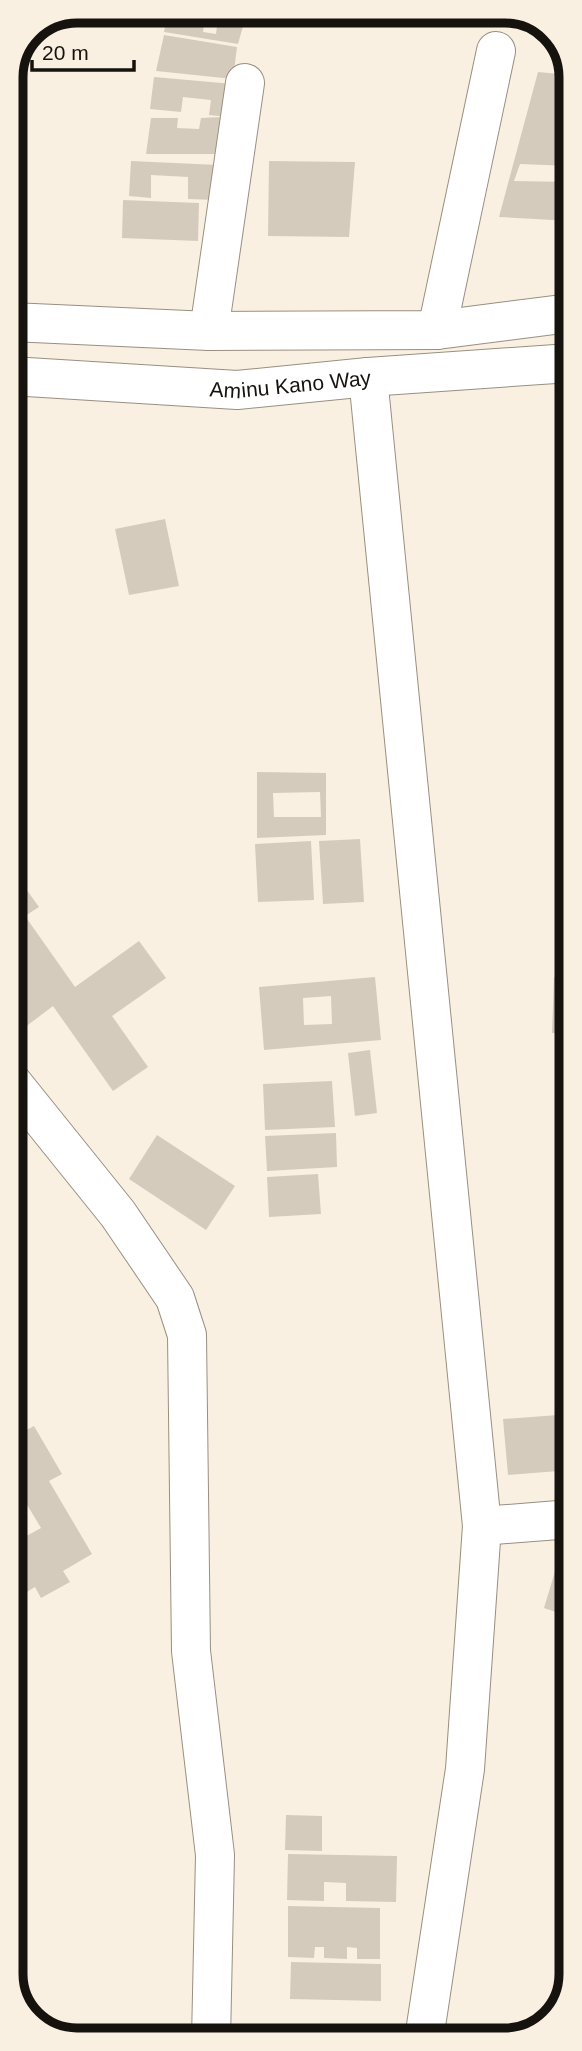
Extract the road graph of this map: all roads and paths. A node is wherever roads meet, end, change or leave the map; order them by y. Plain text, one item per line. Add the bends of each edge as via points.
1 (496, 51) dead end
2 (245, 83) dead end
3 (559, 314) edge
4 (23, 323) edge
5 (168, 329) junction
6 (437, 330) junction
7 (209, 331) junction
8 (559, 364) edge
9 (23, 377) edge
10 (368, 377) junction
11 (165, 387) junction
12 (23, 1096) edge
13 (559, 1520) edge
14 (482, 1526) junction
15 (211, 2028) edge
16 (426, 2028) edge

1 - 6 street
2 - 7 street
3 - 6 street
4 - 5 street
5 - 7 street
5 - 11 street
6 - 7 street
8 - 10 street, Aminu Kano Way
9 - 11 street, Aminu Kano Way
10 - 11 street, Aminu Kano Way via 237,390
10 - 14 street
12 - 15 street via 118,1214 175,1298 187,1335 191,1651 215,1855
13 - 14 street
14 - 16 street via 465,1769

